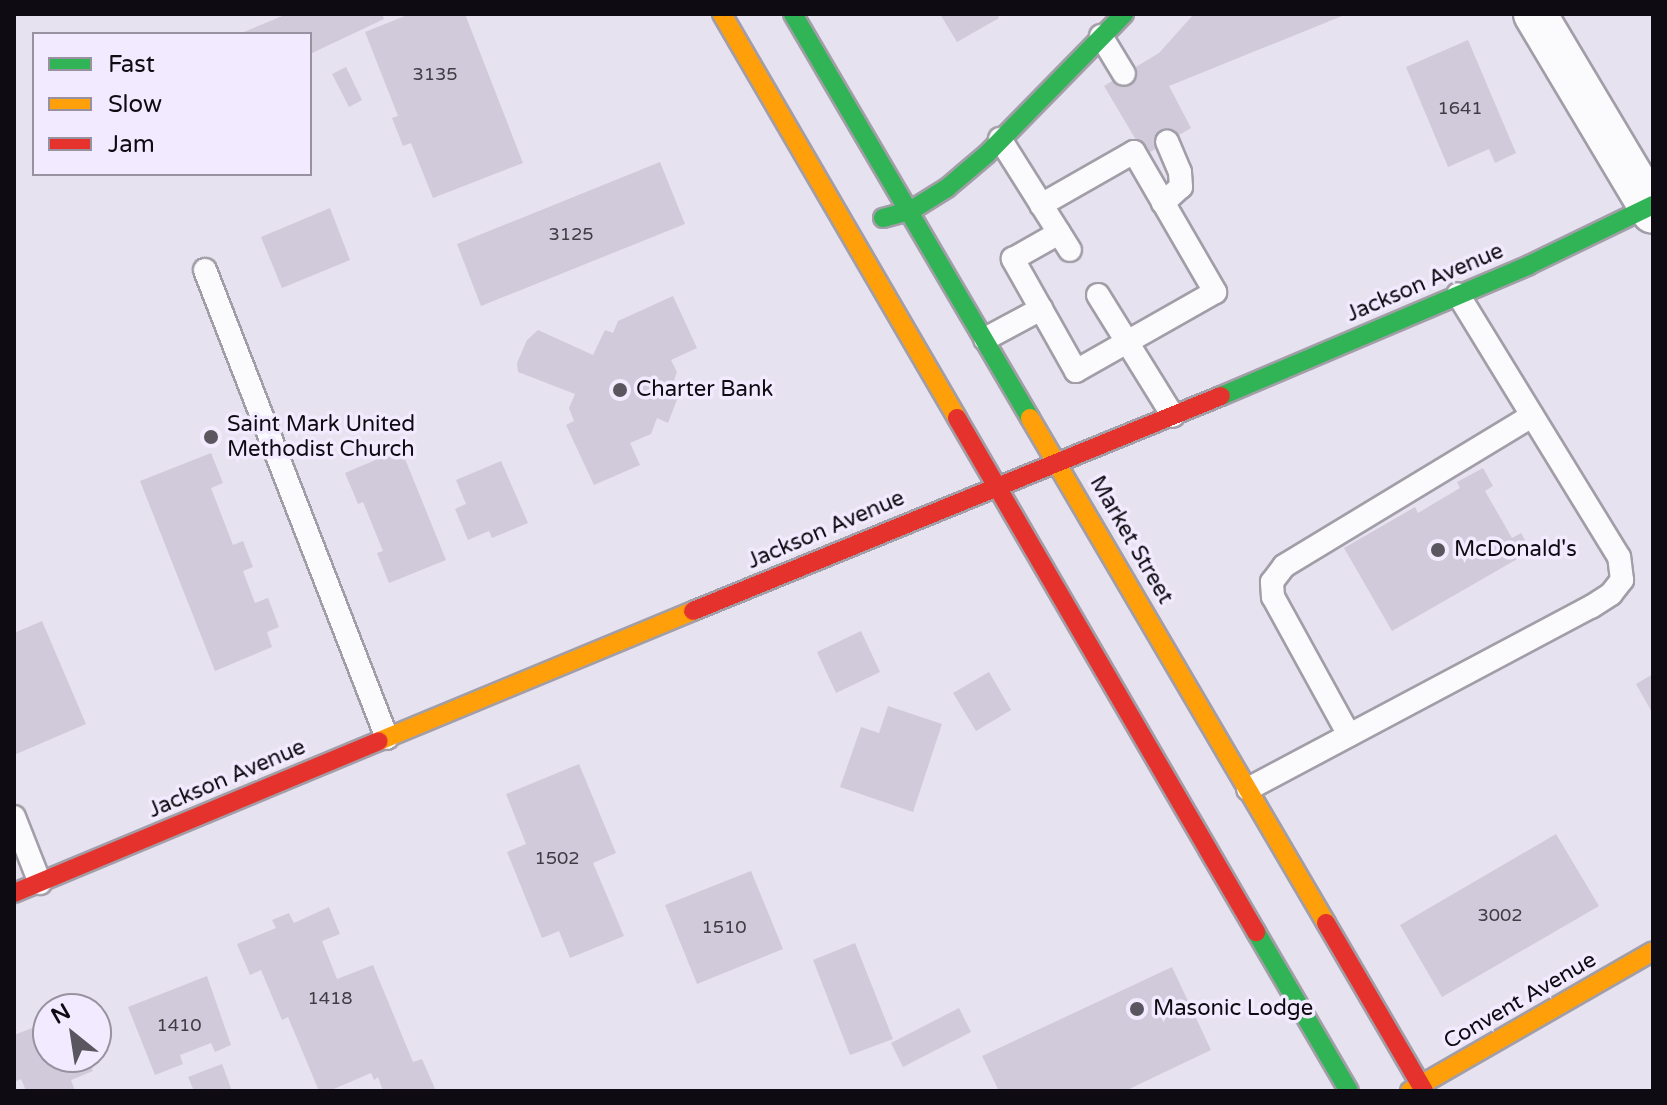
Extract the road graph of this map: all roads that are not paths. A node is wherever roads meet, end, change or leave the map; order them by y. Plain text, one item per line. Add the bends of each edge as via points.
1 (722, 14) edge
2 (793, 14) edge
3 (1124, 14) edge
4 (1535, 14) edge
5 (1101, 36) junction
6 (1124, 74) dead end
7 (1000, 139) junction
8 (1167, 142) dead end
9 (1163, 203) junction
10 (1041, 205) junction
11 (1652, 208) edge
12 (910, 211) junction
13 (846, 227) junction
14 (205, 270) dead end
15 (1458, 294) junction
16 (1098, 295) dead end
17 (1041, 309) junction
18 (985, 339) junction
19 (1127, 342) junction
20 (1173, 416) junction
21 (1532, 416) junction
22 (1058, 462) junction
23 (996, 485) junction
24 (1349, 735) junction
25 (387, 738) junction
26 (1248, 789) junction
27 (14, 817) edge
28 (40, 883) junction
29 (14, 893) edge
30 (1653, 951) edge
31 (1419, 1089) edge
32 (1349, 1091) edge

1 - 13 main road
2 - 12 main road, Market Street
3 - 5 main road
4 - 11 street
5 - 6 lane
5 - 7 main road
7 - 10 lane
7 - 12 main road via 947,188
8 - 9 lane via 1181,187
9 - 10 lane via 1134,152
9 - 19 lane via 1215,292
10 - 17 lane via 1064,241 1013,259
11 - 15 main road, Jackson Avenue
12 - 13 main road
12 - 18 main road, Market Street
13 - 23 main road
14 - 25 lane
15 - 20 main road, Jackson Avenue
15 - 21 lane
16 - 19 lane
17 - 18 lane
17 - 19 lane via 1076,371
18 - 22 main road, Market Street
19 - 20 lane
20 - 22 main road, Jackson Avenue
21 - 24 lane via 1284,566 1272,582 1273,597
21 - 24 lane via 1619,557 1622,580 1591,607
22 - 23 main road, Jackson Avenue
22 - 26 main road, Market Street
23 - 25 main road, Jackson Avenue
23 - 32 main road
24 - 26 lane
25 - 28 main road, Jackson Avenue
26 - 31 main road, Market Street
27 - 28 lane
28 - 29 main road, Jackson Avenue
30 - 31 main road, Convent Avenue

